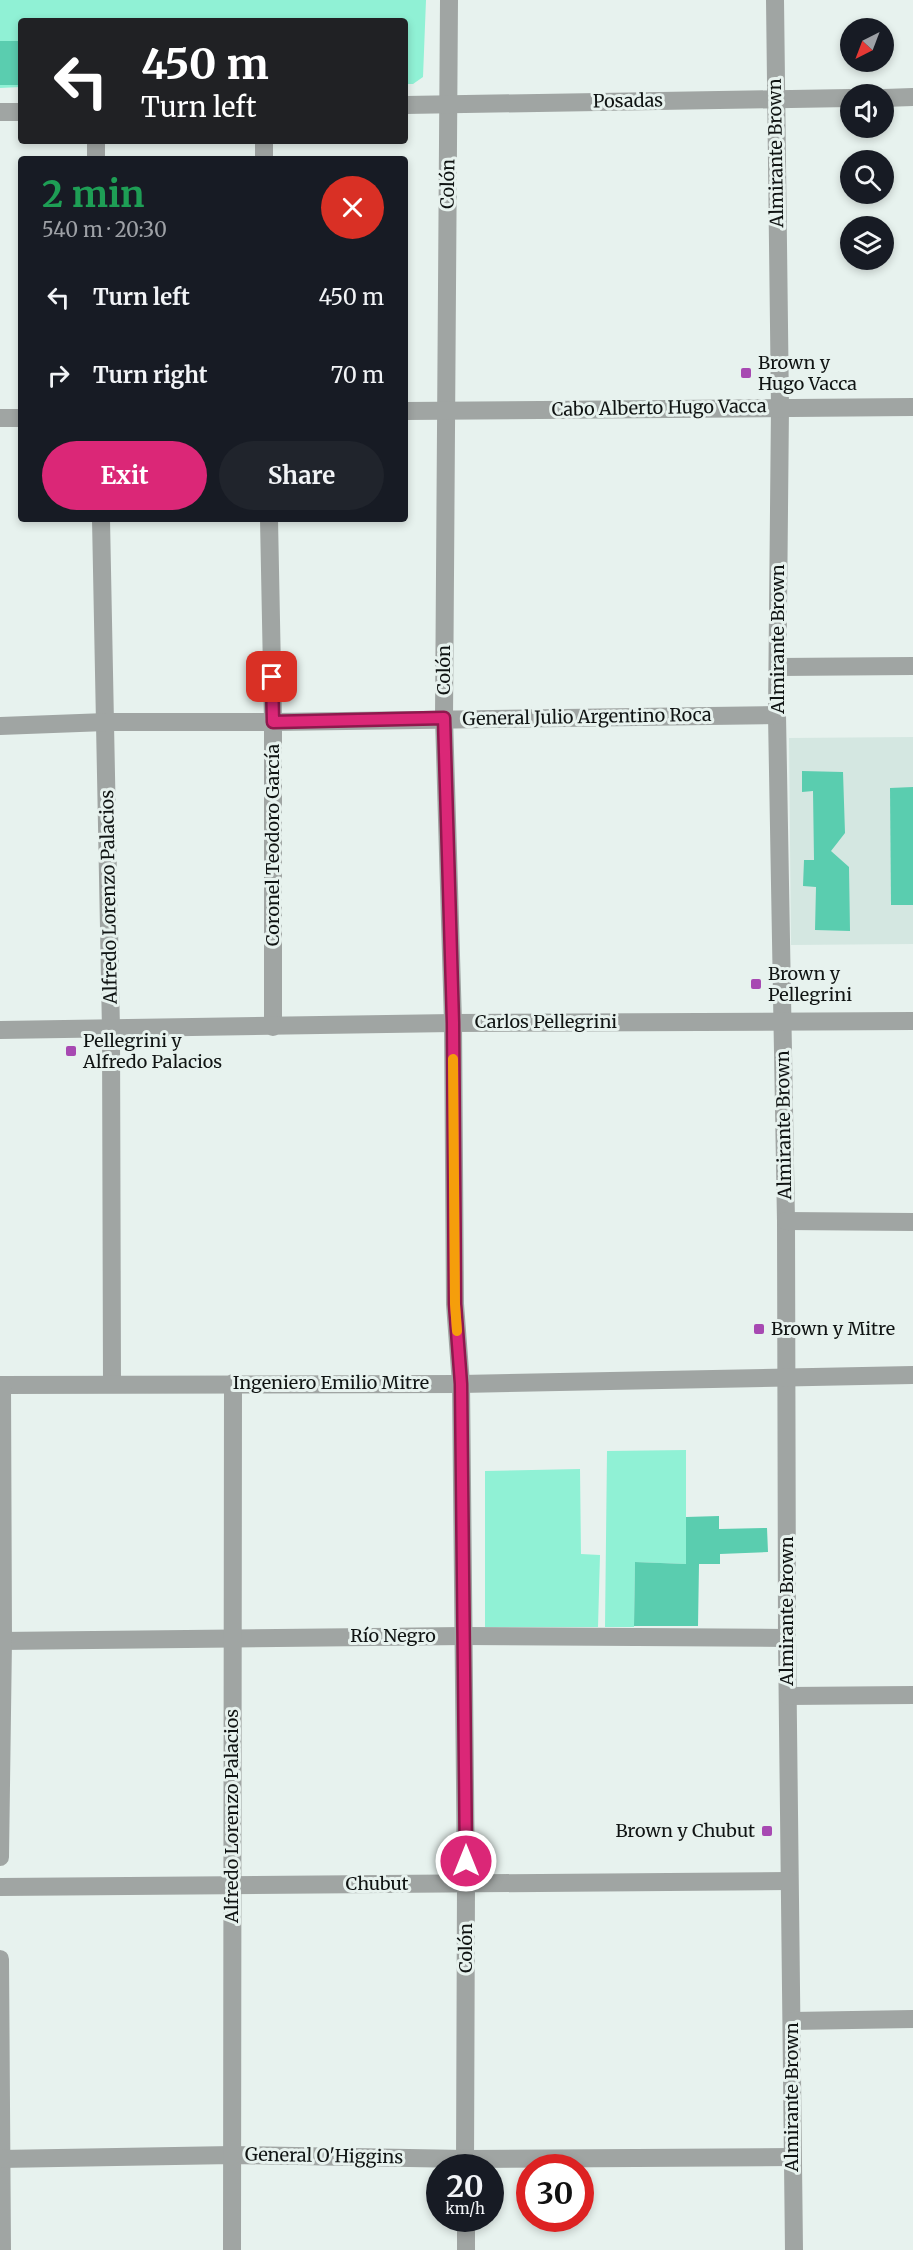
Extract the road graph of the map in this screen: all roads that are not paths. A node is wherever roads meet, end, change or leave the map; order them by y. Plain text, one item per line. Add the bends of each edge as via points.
1 (449, 0) edge
2 (775, 0) edge
3 (913, 97) edge
4 (840, 98) edge
5 (894, 98) edge
6 (775, 99) junction
7 (449, 103) junction
8 (408, 105) edge
9 (0, 112) edge
10 (18, 112) edge
11 (780, 406) junction
12 (913, 407) edge
13 (408, 411) edge
14 (446, 411) junction
15 (0, 418) edge
16 (18, 418) edge
17 (101, 522) edge
18 (269, 522) edge
19 (913, 666) edge
20 (778, 667) junction
21 (777, 715) junction
22 (444, 718) junction
23 (106, 722) junction
24 (273, 722) junction
25 (0, 726) edge
26 (913, 1021) edge
27 (783, 1022) junction
28 (453, 1023) junction
29 (273, 1027) junction
30 (0, 1030) edge
31 (111, 1030) junction
32 (786, 1221) junction
33 (913, 1222) edge
34 (913, 1375) edge
35 (787, 1376) junction
36 (233, 1383) junction
37 (112, 1384) junction
38 (461, 1384) junction
39 (1, 1385) edge
40 (464, 1636) junction
41 (233, 1638) junction
42 (787, 1638) junction
43 (2, 1641) edge
44 (913, 1695) edge
45 (788, 1696) junction
46 (0, 1857) edge
47 (789, 1881) junction
48 (232, 1884) junction
49 (466, 1884) junction
50 (0, 1887) edge
51 (0, 1959) edge
52 (913, 2019) edge
53 (792, 2021) junction
54 (465, 2154) edge
55 (233, 2155) junction
56 (792, 2157) junction
57 (1, 2159) edge
58 (426, 2162) edge
59 (504, 2162) edge
60 (465, 2232) edge
61 (2, 2250) edge
62 (232, 2250) edge
63 (466, 2250) edge
64 (794, 2250) edge

1 - 7 street, Colón
2 - 6 street, Almirante Brown
3 - 5 street
4 - 6 street, Posadas
6 - 7 street, Posadas
6 - 11 street, Almirante Brown
7 - 8 street, Posadas
7 - 14 street, Colón
9 - 10 street
11 - 12 street, Cabo Alberto Hugo Vacca
11 - 14 street, Cabo Alberto Hugo Vacca
11 - 20 street, Almirante Brown
13 - 14 street, Cabo Alberto Hugo Vacca
14 - 22 street, Colón
15 - 16 street
17 - 23 street, Alfredo Lorenzo Palacios
18 - 24 street, Coronel Teodoro García
19 - 20 street
20 - 21 street, Almirante Brown
21 - 22 street, General Julio Argentino Roca
21 - 27 street, Almirante Brown
22 - 24 street, General Julio Argentino Roca
22 - 28 street, Colón
23 - 24 street, General Julio Argentino Roca
23 - 25 street, General Julio Argentino Roca
23 - 31 street, Alfredo Lorenzo Palacios
24 - 29 street, Coronel Teodoro García
26 - 27 street, Carlos Pellegrini
27 - 28 street, Carlos Pellegrini
27 - 32 street, Almirante Brown
28 - 29 street, Carlos Pellegrini
28 - 38 street, Colón via 455,1304
29 - 31 street, Carlos Pellegrini
30 - 31 street, Carlos Pellegrini
31 - 37 street, Alfredo Lorenzo Palacios
32 - 33 street
32 - 35 street, Almirante Brown
34 - 35 street, Ingeniero Emilio Mitre
35 - 38 street, Ingeniero Emilio Mitre
35 - 42 street, Almirante Brown
36 - 37 street, Ingeniero Emilio Mitre
36 - 38 street, Ingeniero Emilio Mitre
36 - 41 street, Alfredo Lorenzo Palacios
37 - 39 street, Ingeniero Emilio Mitre
38 - 40 street, Colón
39 - 43 street
40 - 41 street, Río Negro
40 - 42 street, Río Negro
40 - 49 street, Colón
41 - 43 street, Río Negro
41 - 48 street, Alfredo Lorenzo Palacios
42 - 45 street, Almirante Brown
43 - 46 street
44 - 45 street
45 - 47 street, Almirante Brown
47 - 49 street, Chubut
47 - 53 street, Almirante Brown
48 - 49 street, Chubut
48 - 50 street, Chubut
48 - 55 street, Alfredo Lorenzo Palacios
49 - 54 street, Colón
51 - 57 street
52 - 53 street
53 - 56 street, Almirante Brown
55 - 57 street, General O'Higgins
55 - 58 street, General O'Higgins
55 - 62 street, Alfredo Lorenzo Palacios
56 - 59 street, General O'Higgins
56 - 64 street, Almirante Brown
57 - 61 street
60 - 63 street

